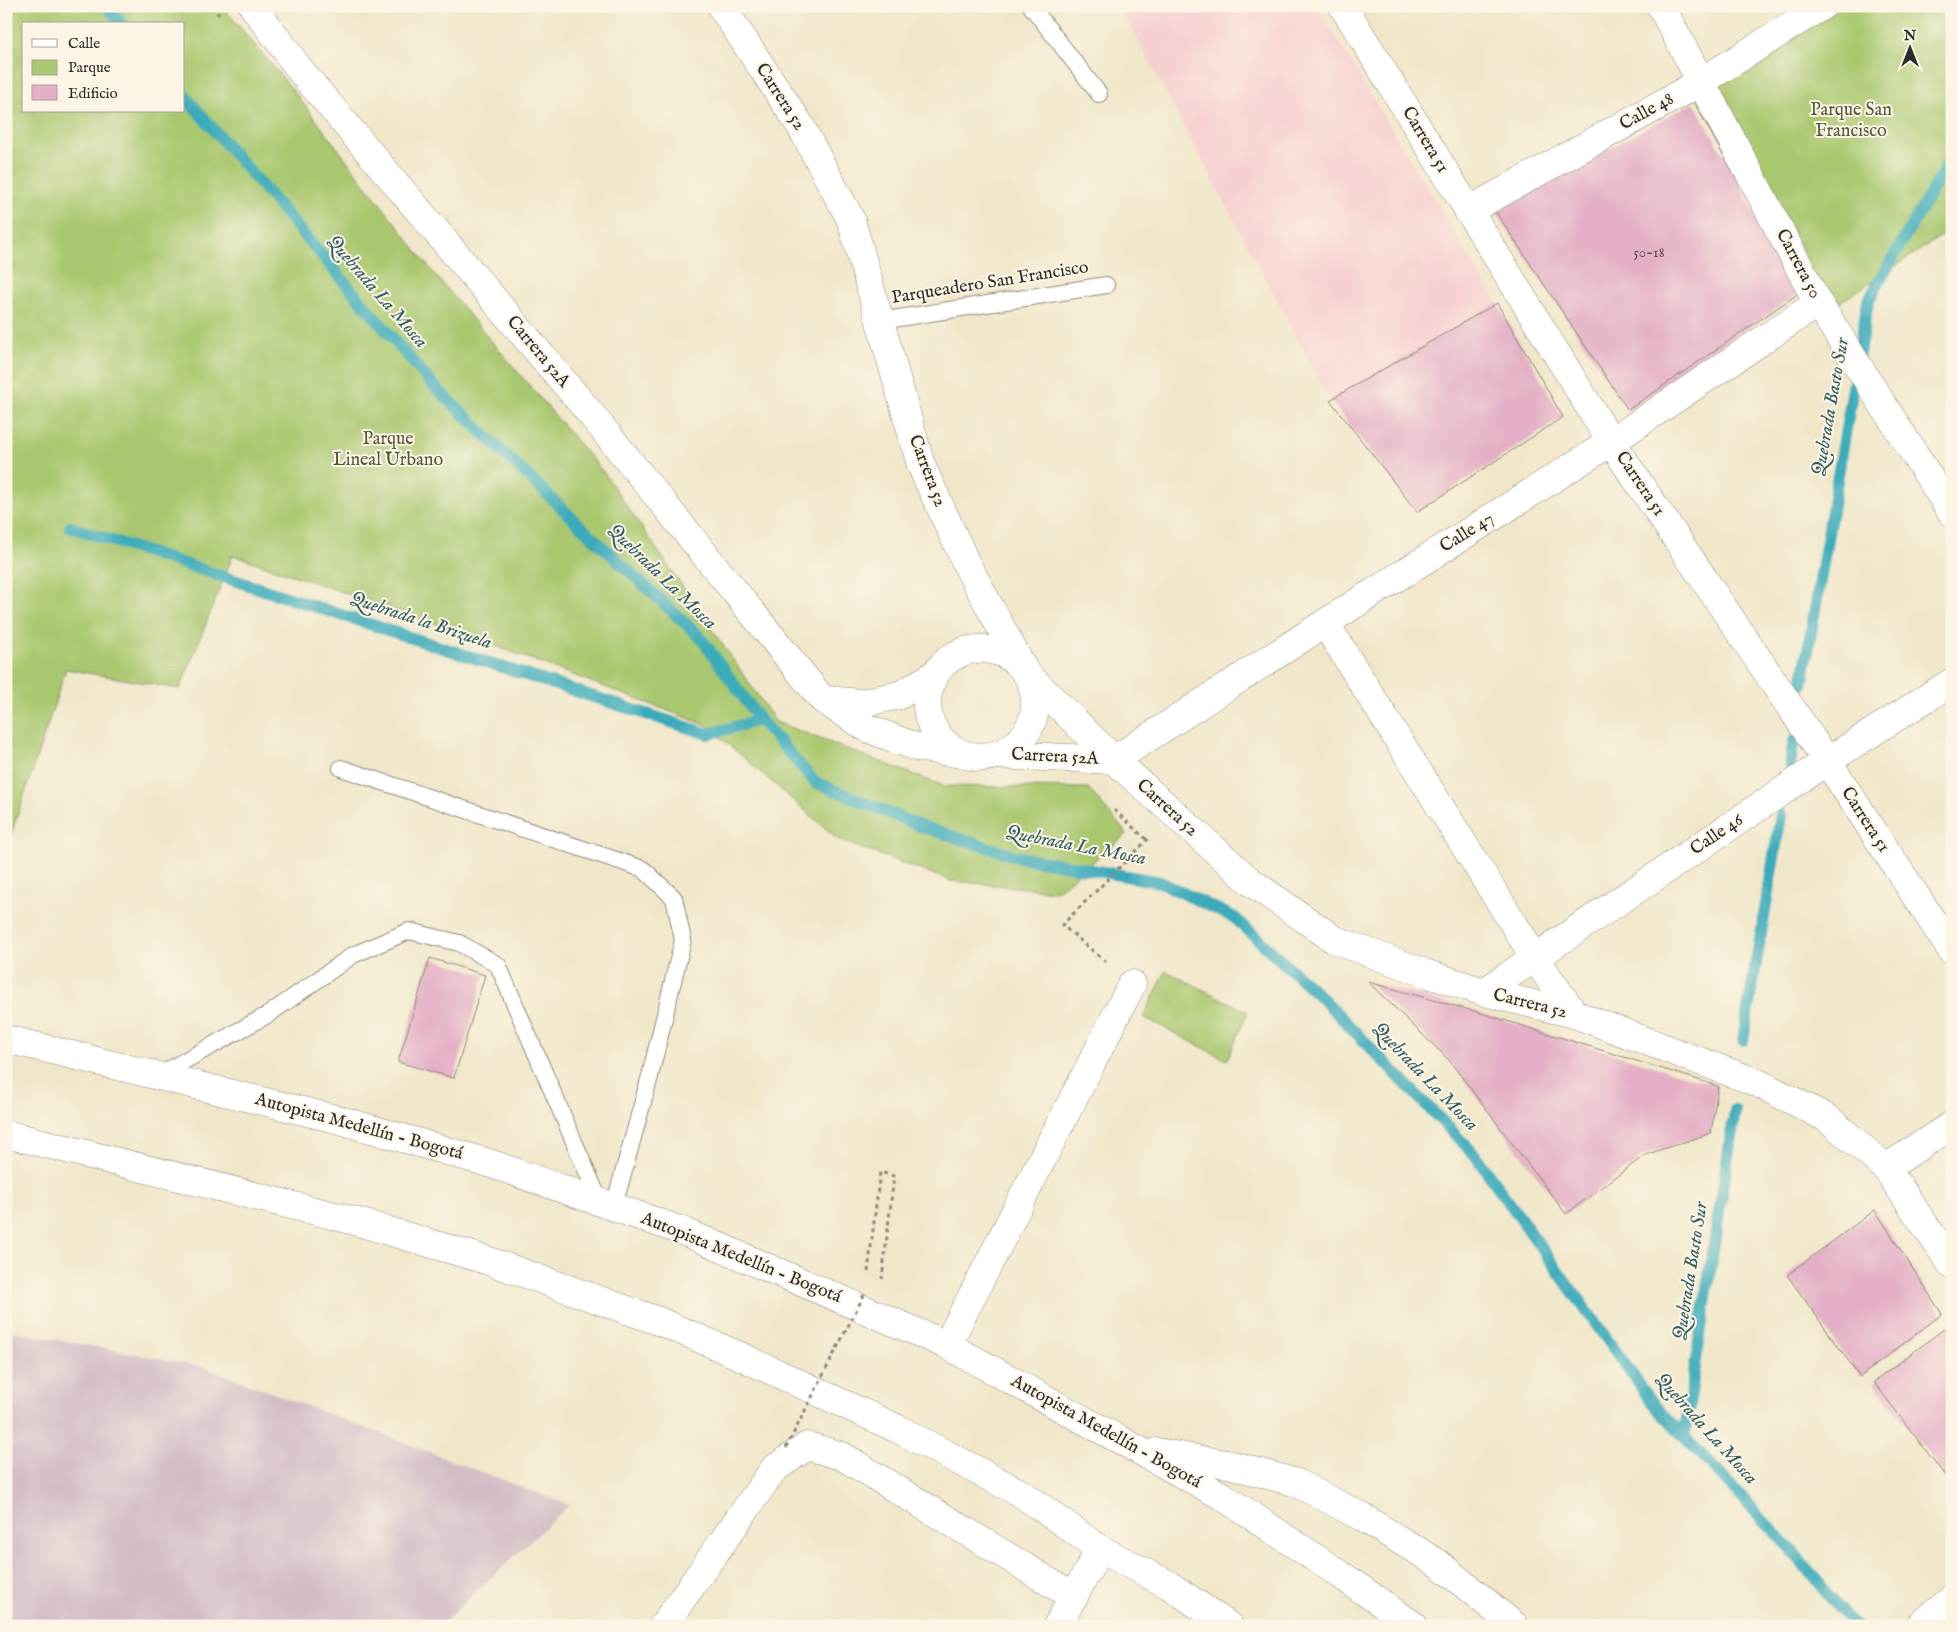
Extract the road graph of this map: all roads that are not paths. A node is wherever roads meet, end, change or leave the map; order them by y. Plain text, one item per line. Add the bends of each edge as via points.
1 (254, 6) edge
2 (721, 6) edge
3 (1031, 6) edge
4 (1343, 6) edge
5 (1661, 6) edge
6 (1822, 6) edge
7 (1701, 82) junction
8 (1099, 94) dead end
9 (1468, 211) junction
10 (1106, 285) dead end
11 (1818, 303) junction
12 (880, 321) junction
13 (1611, 442) junction
14 (1952, 513) edge
15 (1325, 623) junction
16 (1025, 672) junction
17 (934, 675) junction
18 (1952, 682) edge
19 (822, 699) junction
20 (968, 755) junction
21 (996, 755) junction
22 (1114, 760) junction
23 (1827, 761) junction
24 (341, 768) dead end
25 (1952, 951) edge
26 (1535, 958) junction
27 (1132, 984) road end
28 (1484, 992) junction
29 (1574, 1014) junction
30 (6, 1039) edge
31 (159, 1075) junction
32 (1952, 1125) edge
33 (6, 1134) edge
34 (1886, 1168) junction
35 (607, 1204) junction
36 (1952, 1265) edge
37 (947, 1345) junction
38 (1138, 1450) junction
39 (1100, 1549) junction
40 (1074, 1597) junction
41 (1947, 1603) edge
42 (663, 1626) edge
43 (1057, 1626) edge
44 (1229, 1626) edge
45 (1414, 1626) edge
46 (1515, 1626) edge
47 (1920, 1626) edge

1 - 19 main road, Carrera 52A via 304,75 590,414
2 - 12 main road, Carrera 52 via 800,125 851,220
3 - 8 lane
4 - 9 main road, Carrera 51
5 - 7 main road, Carrera 50
6 - 7 main road, Calle 48
7 - 9 main road, Calle 48
7 - 11 main road, Carrera 50
9 - 13 main road, Carrera 51
10 - 12 lane, Parqueadero San Francisco
11 - 13 main road, Calle 47
11 - 14 main road, Carrera 50
12 - 16 main road, Carrera 52 via 921,465 967,565
13 - 15 main road, Calle 47
13 - 23 main road, Carrera 51
15 - 22 main road, Calle 47
15 - 26 main road
16 - 17 main road via 1012,658 996,651 978,649 961,652
16 - 21 main road via 1035,699 1032,720 1021,740
16 - 22 main road, Carrera 52
17 - 19 main road via 900,695 861,703
17 - 20 main road via 928,691 930,724 952,749
18 - 23 main road, Calle 46
19 - 20 main road, Carrera 52A via 867,728 908,744
20 - 21 main road
21 - 22 main road, Carrera 52A
22 - 28 main road, Carrera 52 via 1252,882 1335,940
23 - 25 main road, Carrera 51
23 - 26 main road, Calle 46
24 - 35 lane via 642,869 674,898 683,940 650,1076
26 - 28 main road, Calle 46
26 - 29 main road
27 - 37 main road
28 - 29 main road, Carrera 52
29 - 34 main road, Carrera 52 via 1758,1083 1828,1118
30 - 31 main road, Autopista Medellín - Bogotá
31 - 35 main road, Autopista Medellín - Bogotá via 340,1120 492,1164
31 - 35 lane via 269,1014 353,955 409,931 459,943 498,965
32 - 34 main road
33 - 39 main road via 355,1221 486,1260 661,1322 906,1433 1022,1494
34 - 36 main road, Carrera 52
35 - 37 main road, Autopista Medellín - Bogotá via 685,1232
37 - 38 main road, Autopista Medellín - Bogotá
38 - 45 main road, Autopista Medellín - Bogotá via 1222,1496
38 - 46 main road via 1232,1465 1297,1483 1362,1517 1439,1564
39 - 40 main road
39 - 44 main road via 1169,1584
40 - 42 main road via 842,1456 807,1446 774,1469
40 - 43 main road
41 - 47 main road

